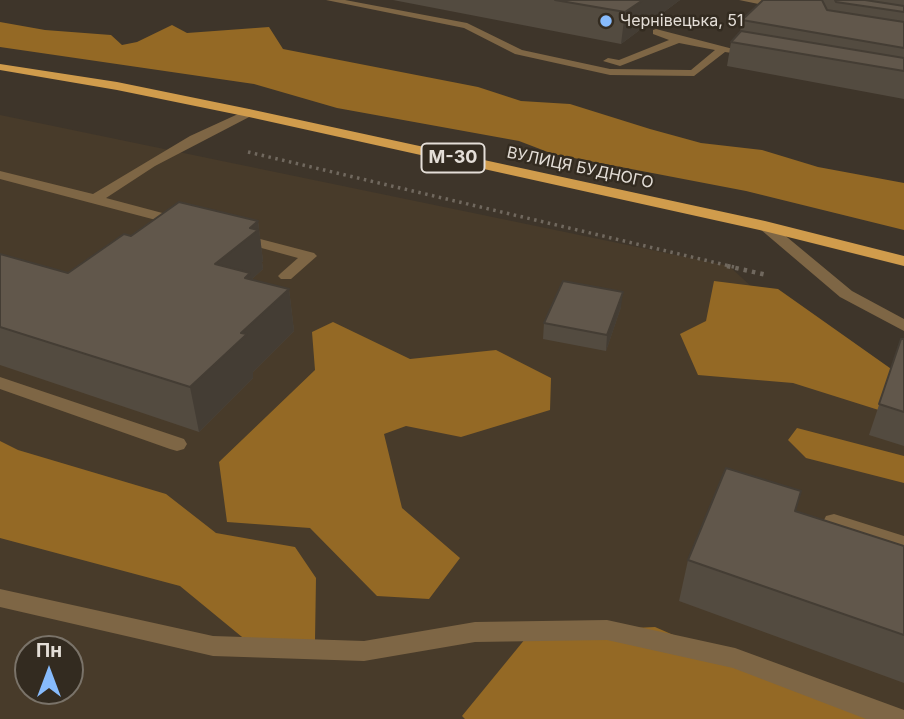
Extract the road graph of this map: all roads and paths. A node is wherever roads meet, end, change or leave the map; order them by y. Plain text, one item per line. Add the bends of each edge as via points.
1 (331, 0) edge
2 (744, 0) edge
3 (793, 8) edge
4 (656, 33) dead end
5 (678, 40) junction
6 (504, 45) junction
7 (723, 48) junction
8 (747, 53) edge
9 (0, 67) edge
10 (249, 113) junction
11 (194, 139) junction
12 (0, 175) edge
13 (95, 199) junction
14 (188, 224) edge
15 (765, 226) junction
16 (229, 235) edge
17 (904, 261) edge
18 (286, 276) dead end
19 (778, 278) dead end
20 (904, 326) edge
21 (0, 383) edge
22 (177, 444) dead end
23 (834, 522) edge
24 (904, 544) edge
25 (0, 598) edge
26 (897, 719) edge

1 - 6 street via 467,26
2 - 3 street
4 - 5 street
5 - 6 street via 620,64
5 - 7 street
6 - 7 street via 610,72 694,73
7 - 8 street
9 - 10 highway, ВУЛИЦЯ БУДНОГО / М-30
10 - 11 street
10 - 15 highway, ВУЛИЦЯ БУДНОГО / М-30
11 - 13 street
11 - 19 path
12 - 13 street
13 - 14 street
15 - 17 highway, ВУЛИЦЯ БУДНОГО / М-30
15 - 20 street via 846,294
16 - 18 street via 309,256
21 - 22 street
23 - 24 street
25 - 26 street via 214,646 364,652 475,632 607,630 735,658

